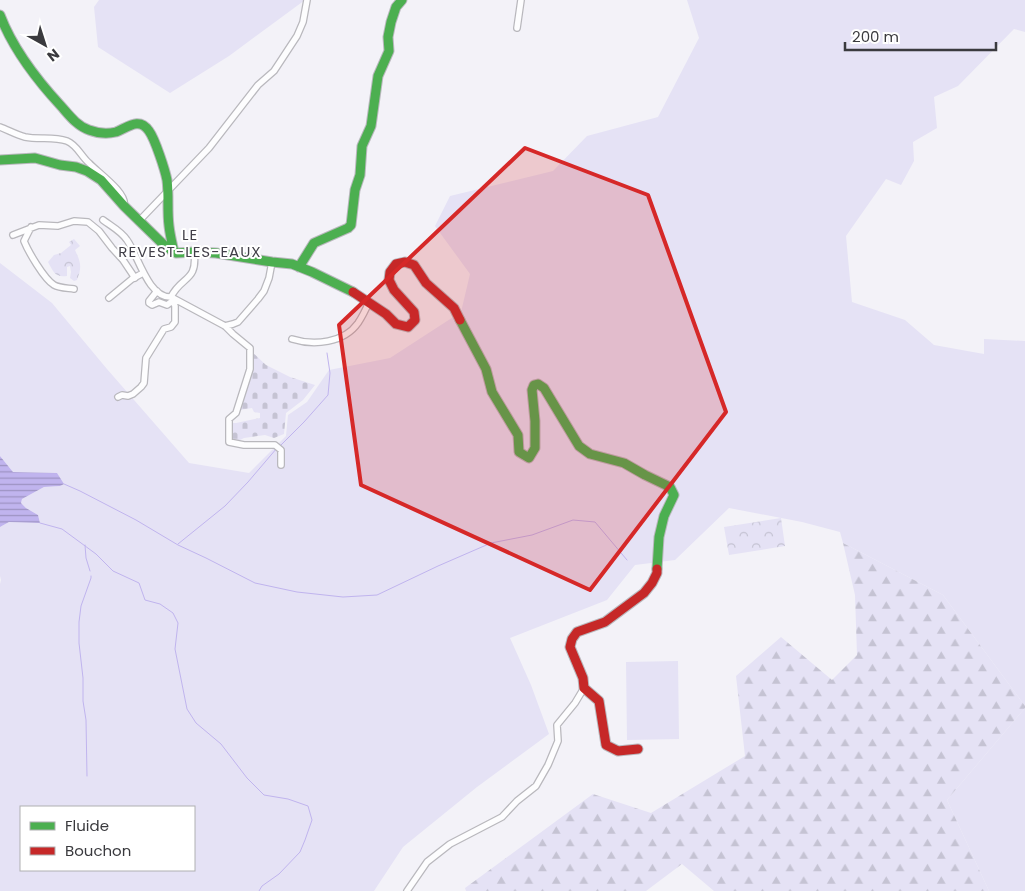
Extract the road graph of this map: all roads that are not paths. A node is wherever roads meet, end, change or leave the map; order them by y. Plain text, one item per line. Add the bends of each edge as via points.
1 (308, 0) edge
2 (402, 0) edge
3 (520, 0) edge
4 (0, 16) edge
5 (517, 28) dead end
6 (0, 127) edge
7 (0, 160) edge
8 (167, 193) junction
9 (124, 206) junction
10 (103, 220) dead end
11 (139, 221) junction
12 (31, 227) junction
13 (13, 234) dead end
14 (174, 252) junction
15 (194, 252) junction
16 (272, 262) junction
17 (299, 267) junction
18 (143, 272) junction
19 (134, 278) junction
20 (74, 289) dead end
21 (157, 291) junction
22 (109, 298) dead end
23 (172, 298) junction
24 (369, 302) junction
25 (225, 326) junction
26 (292, 339) dead end
27 (118, 397) dead end
28 (281, 465) dead end
29 (584, 688) junction
30 (638, 749) dead end
31 (407, 891) edge

1 - 8 street via 297,36 274,71
2 - 17 street via 391,22 390,51 378,76 371,126 362,146 351,225 314,243
3 - 5 street
4 - 8 street via 28,66 76,122 102,133 115,132 135,123 147,127 157,147 167,180
6 - 9 street via 26,137 56,138 72,144 123,197
7 - 9 street via 35,158 80,168 99,178
8 - 11 street
8 - 14 street
9 - 11 street
10 - 18 street via 126,239
11 - 14 street
12 - 13 street
12 - 19 street via 88,222 102,234
12 - 20 street via 24,241 42,272 55,286
14 - 15 street
15 - 16 street
15 - 23 street via 194,270 175,290
16 - 17 street
16 - 25 street via 266,286 258,300 238,322
17 - 24 street
18 - 19 street
18 - 21 street
19 - 22 street
21 - 23 street
21 - 23 street via 150,298 152,305 159,302 166,305
23 - 25 street
23 - 27 street via 175,322 164,329 146,358 144,383 133,394
24 - 26 street via 358,323 346,335 313,343
24 - 29 street via 396,324 408,327 415,320 414,312 388,280 396,264 414,265 426,283 454,308 486,369 492,392 518,435 519,452 529,458 535,448 532,390 534,384 538,384 544,388 579,446 590,454 624,463 672,489 674,495 664,516 657,573 652,582 644,593 618,613 576,632 572,639 570,647
25 - 28 street via 250,348 250,369 236,413 229,419 229,442 278,447
29 - 30 street via 599,701 606,745 618,751
29 - 31 street via 557,725 558,741 536,786 502,817 450,844 427,862

